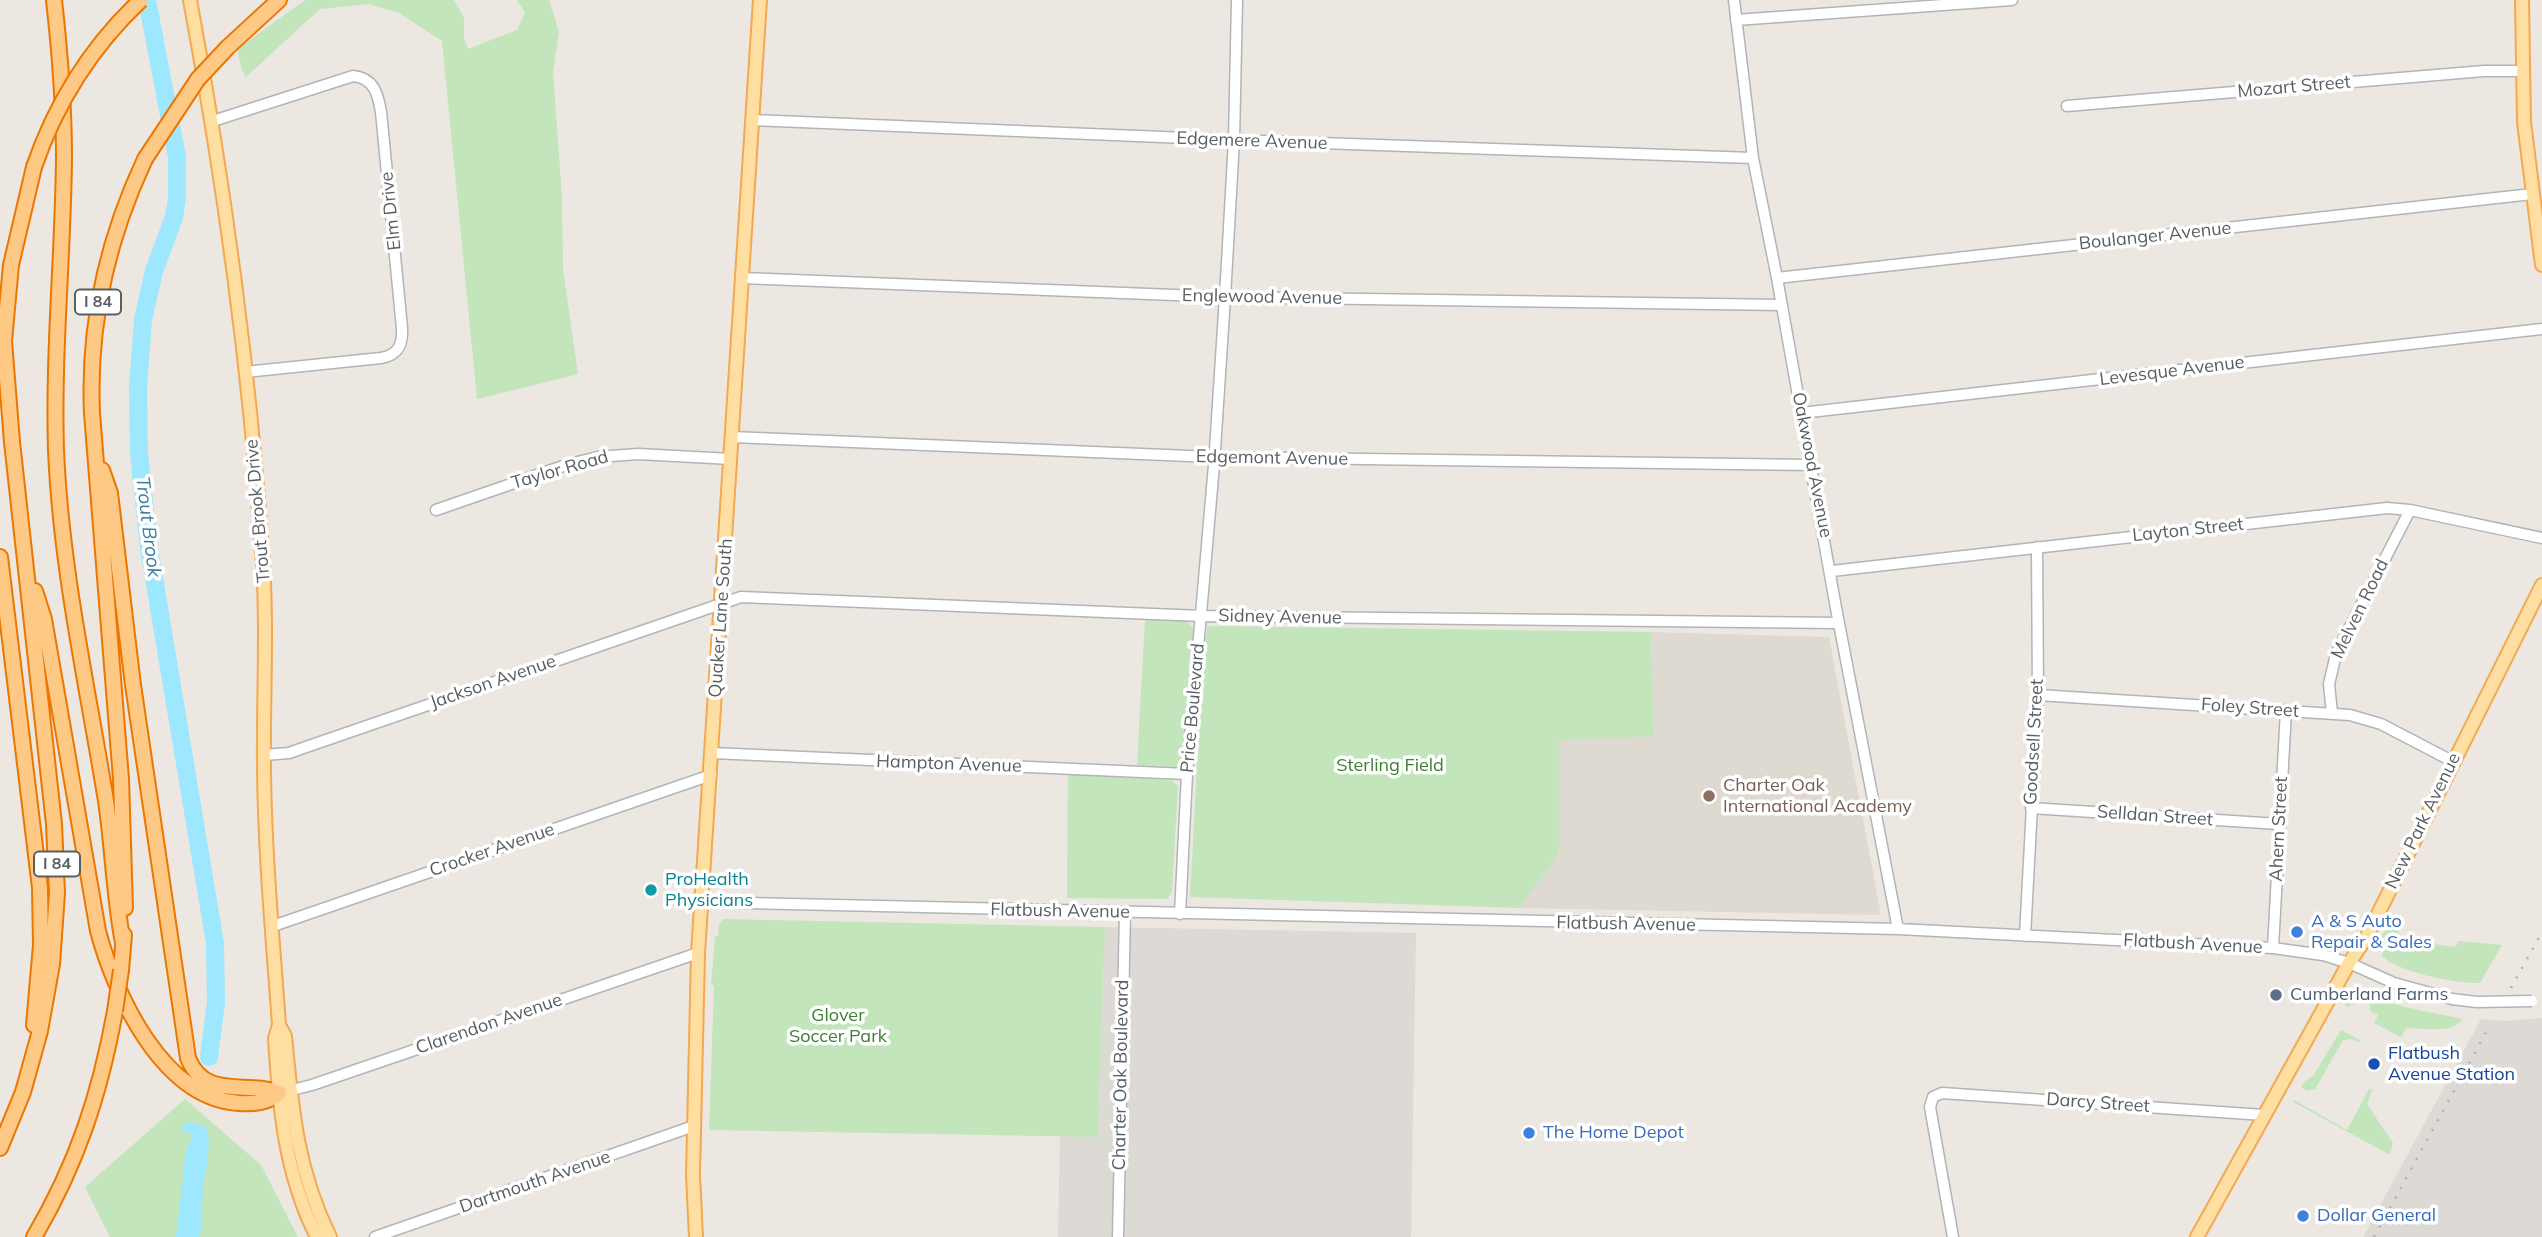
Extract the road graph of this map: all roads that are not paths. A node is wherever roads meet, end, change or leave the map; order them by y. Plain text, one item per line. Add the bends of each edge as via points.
1 (54, 0) edge
2 (141, 0) edge
3 (190, 0) edge
4 (279, 0) edge
5 (760, 0) edge
6 (1237, 0) edge
7 (1734, 0) edge
8 (2012, 0) edge
9 (2522, 0) edge
10 (1736, 20) junction
11 (2522, 71) junction
12 (2067, 106) dead end
13 (752, 120) junction
14 (213, 121) junction
15 (1234, 140) junction
16 (1753, 158) junction
17 (2532, 194) junction
18 (2542, 265) edge
19 (742, 278) junction
20 (1777, 278) junction
21 (1225, 297) junction
22 (1782, 305) junction
23 (2542, 328) edge
24 (245, 372) junction
25 (1801, 413) junction
26 (732, 437) junction
27 (95, 453) junction
28 (1214, 457) junction
29 (731, 459) junction
30 (1811, 465) junction
31 (436, 510) dead end
32 (2410, 510) junction
33 (2542, 538) edge
34 (2037, 547) junction
35 (0, 556) edge
36 (1832, 571) junction
37 (27, 574) junction
38 (2542, 585) edge
39 (722, 603) junction
40 (1202, 616) junction
41 (1839, 623) junction
42 (2038, 695) junction
43 (2286, 710) junction
44 (2332, 713) junction
45 (712, 754) junction
46 (264, 755) junction
47 (2452, 761) junction
48 (1187, 774) junction
49 (711, 775) junction
50 (2031, 808) junction
51 (2279, 824) junction
52 (702, 902) junction
53 (1125, 913) junction
54 (1180, 914) junction
55 (273, 926) junction
56 (1898, 929) junction
57 (2025, 936) junction
58 (123, 943) junction
59 (2273, 948) junction
60 (698, 953) junction
61 (2349, 963) junction
62 (2537, 1001) edge
63 (31, 1068) junction
64 (285, 1092) junction
65 (2263, 1115) junction
66 (694, 1126) junction
67 (0, 1148) edge
68 (34, 1237) edge
69 (317, 1237) edge
70 (330, 1237) edge
71 (375, 1237) edge
72 (696, 1237) edge
73 (1118, 1237) edge
74 (1953, 1237) edge
75 (2197, 1237) edge

1 - 58 highway via 64,134 56,398 59,507 69,599 106,802
2 - 37 highway, I 84, bridge via 108,35 54,117 34,167 10,265 4,341
3 - 14 main road, Trout Brook Drive
4 - 27 highway, I 84, bridge via 198,79 145,159 118,223 94,324
5 - 13 main road, Quaker Lane South
6 - 15 street, Price Boulevard
7 - 10 street, Oakwood Avenue
8 - 10 street
9 - 11 main road
10 - 16 street, Oakwood Avenue
11 - 12 street, Mozart Street
11 - 17 main road
13 - 15 street, Edgemere Avenue
13 - 19 main road, Quaker Lane South
14 - 24 main road, Trout Brook Drive
14 - 24 street, Elm Drive via 353,76 372,85 381,112 403,332 400,347 386,358
15 - 16 street, Edgemere Avenue
15 - 21 street, Price Boulevard
16 - 20 street, Oakwood Avenue
17 - 18 main road
17 - 20 street, Boulanger Avenue
19 - 21 street, Englewood Avenue
19 - 26 main road, Quaker Lane South
20 - 22 street, Oakwood Avenue
21 - 22 street, Englewood Avenue
21 - 28 street, Price Boulevard
22 - 25 street, Oakwood Avenue
23 - 25 street, Levesque Avenue
24 - 46 main road, Trout Brook Drive via 266,624
25 - 30 street, Oakwood Avenue
26 - 28 street, Edgemont Avenue
26 - 29 main road, Quaker Lane South
27 - 58 highway, I 84 via 122,807
27 - 64 highway via 110,493 188,1058 199,1074 218,1085
28 - 30 street, Edgemont Avenue
28 - 40 street, Price Boulevard
29 - 31 street, Taylor Road via 649,454 598,457
29 - 39 main road, Quaker Lane South
30 - 36 street, Oakwood Avenue
32 - 33 street, Layton Street
32 - 34 street, Layton Street via 2376,509
32 - 44 street, Melven Road via 2336,654 2329,684
34 - 36 street, Layton Street
34 - 42 street, Goodsell Street
35 - 63 highway via 41,903
36 - 41 street, Oakwood Avenue
37 - 63 highway, I 84 via 57,872 52,964
37 - 64 highway via 44,620 98,931 122,998 159,1055 195,1090 243,1104
38 - 47 main road, New Park Avenue
39 - 40 street, Sidney Avenue via 741,597
39 - 45 main road, Quaker Lane South
39 - 46 street, Jackson Avenue via 289,753
40 - 41 street, Sidney Avenue
40 - 48 street, Price Boulevard
41 - 56 street, Oakwood Avenue
42 - 43 street, Foley Street
42 - 50 street, Goodsell Street
43 - 44 street, Foley Street
43 - 51 street, Ahern Street
44 - 47 street, Foley Street via 2381,724
45 - 48 street, Hampton Avenue
45 - 49 main road, Quaker Lane South
46 - 55 main road, Trout Brook Drive
47 - 61 main road, New Park Avenue via 2366,938
48 - 54 street, Price Boulevard
49 - 52 main road, Quaker Lane South
49 - 55 street, Crocker Avenue
50 - 51 street, Selldan Street
50 - 57 street, Goodsell Street
51 - 59 street, Ahern Street
52 - 53 street, Flatbush Avenue
52 - 60 main road, Quaker Lane South
53 - 54 street, Flatbush Avenue
53 - 73 street, Charter Oak Boulevard
54 - 56 street, Flatbush Avenue
55 - 64 main road, Trout Brook Drive via 279,1025 275,1038
56 - 57 street, Flatbush Avenue
57 - 59 street, Flatbush Avenue
58 - 68 highway, I 84, bridge via 115,1011 84,1136
59 - 61 street, Flatbush Avenue
60 - 64 street, Clarendon Avenue
60 - 66 main road, Quaker Lane South
61 - 62 street, Flatbush Avenue, bridge via 2394,984 2452,999
61 - 65 main road, New Park Avenue
63 - 67 highway, I 84
64 - 69 main road, Trout Brook Drive via 289,1160
64 - 70 main road, Trout Brook Drive via 304,1172
65 - 74 street, Darcy Street via 1942,1093 1933,1097 1930,1107
65 - 75 main road, New Park Avenue
66 - 71 street, Dartmouth Avenue
66 - 72 main road, Quaker Lane South

